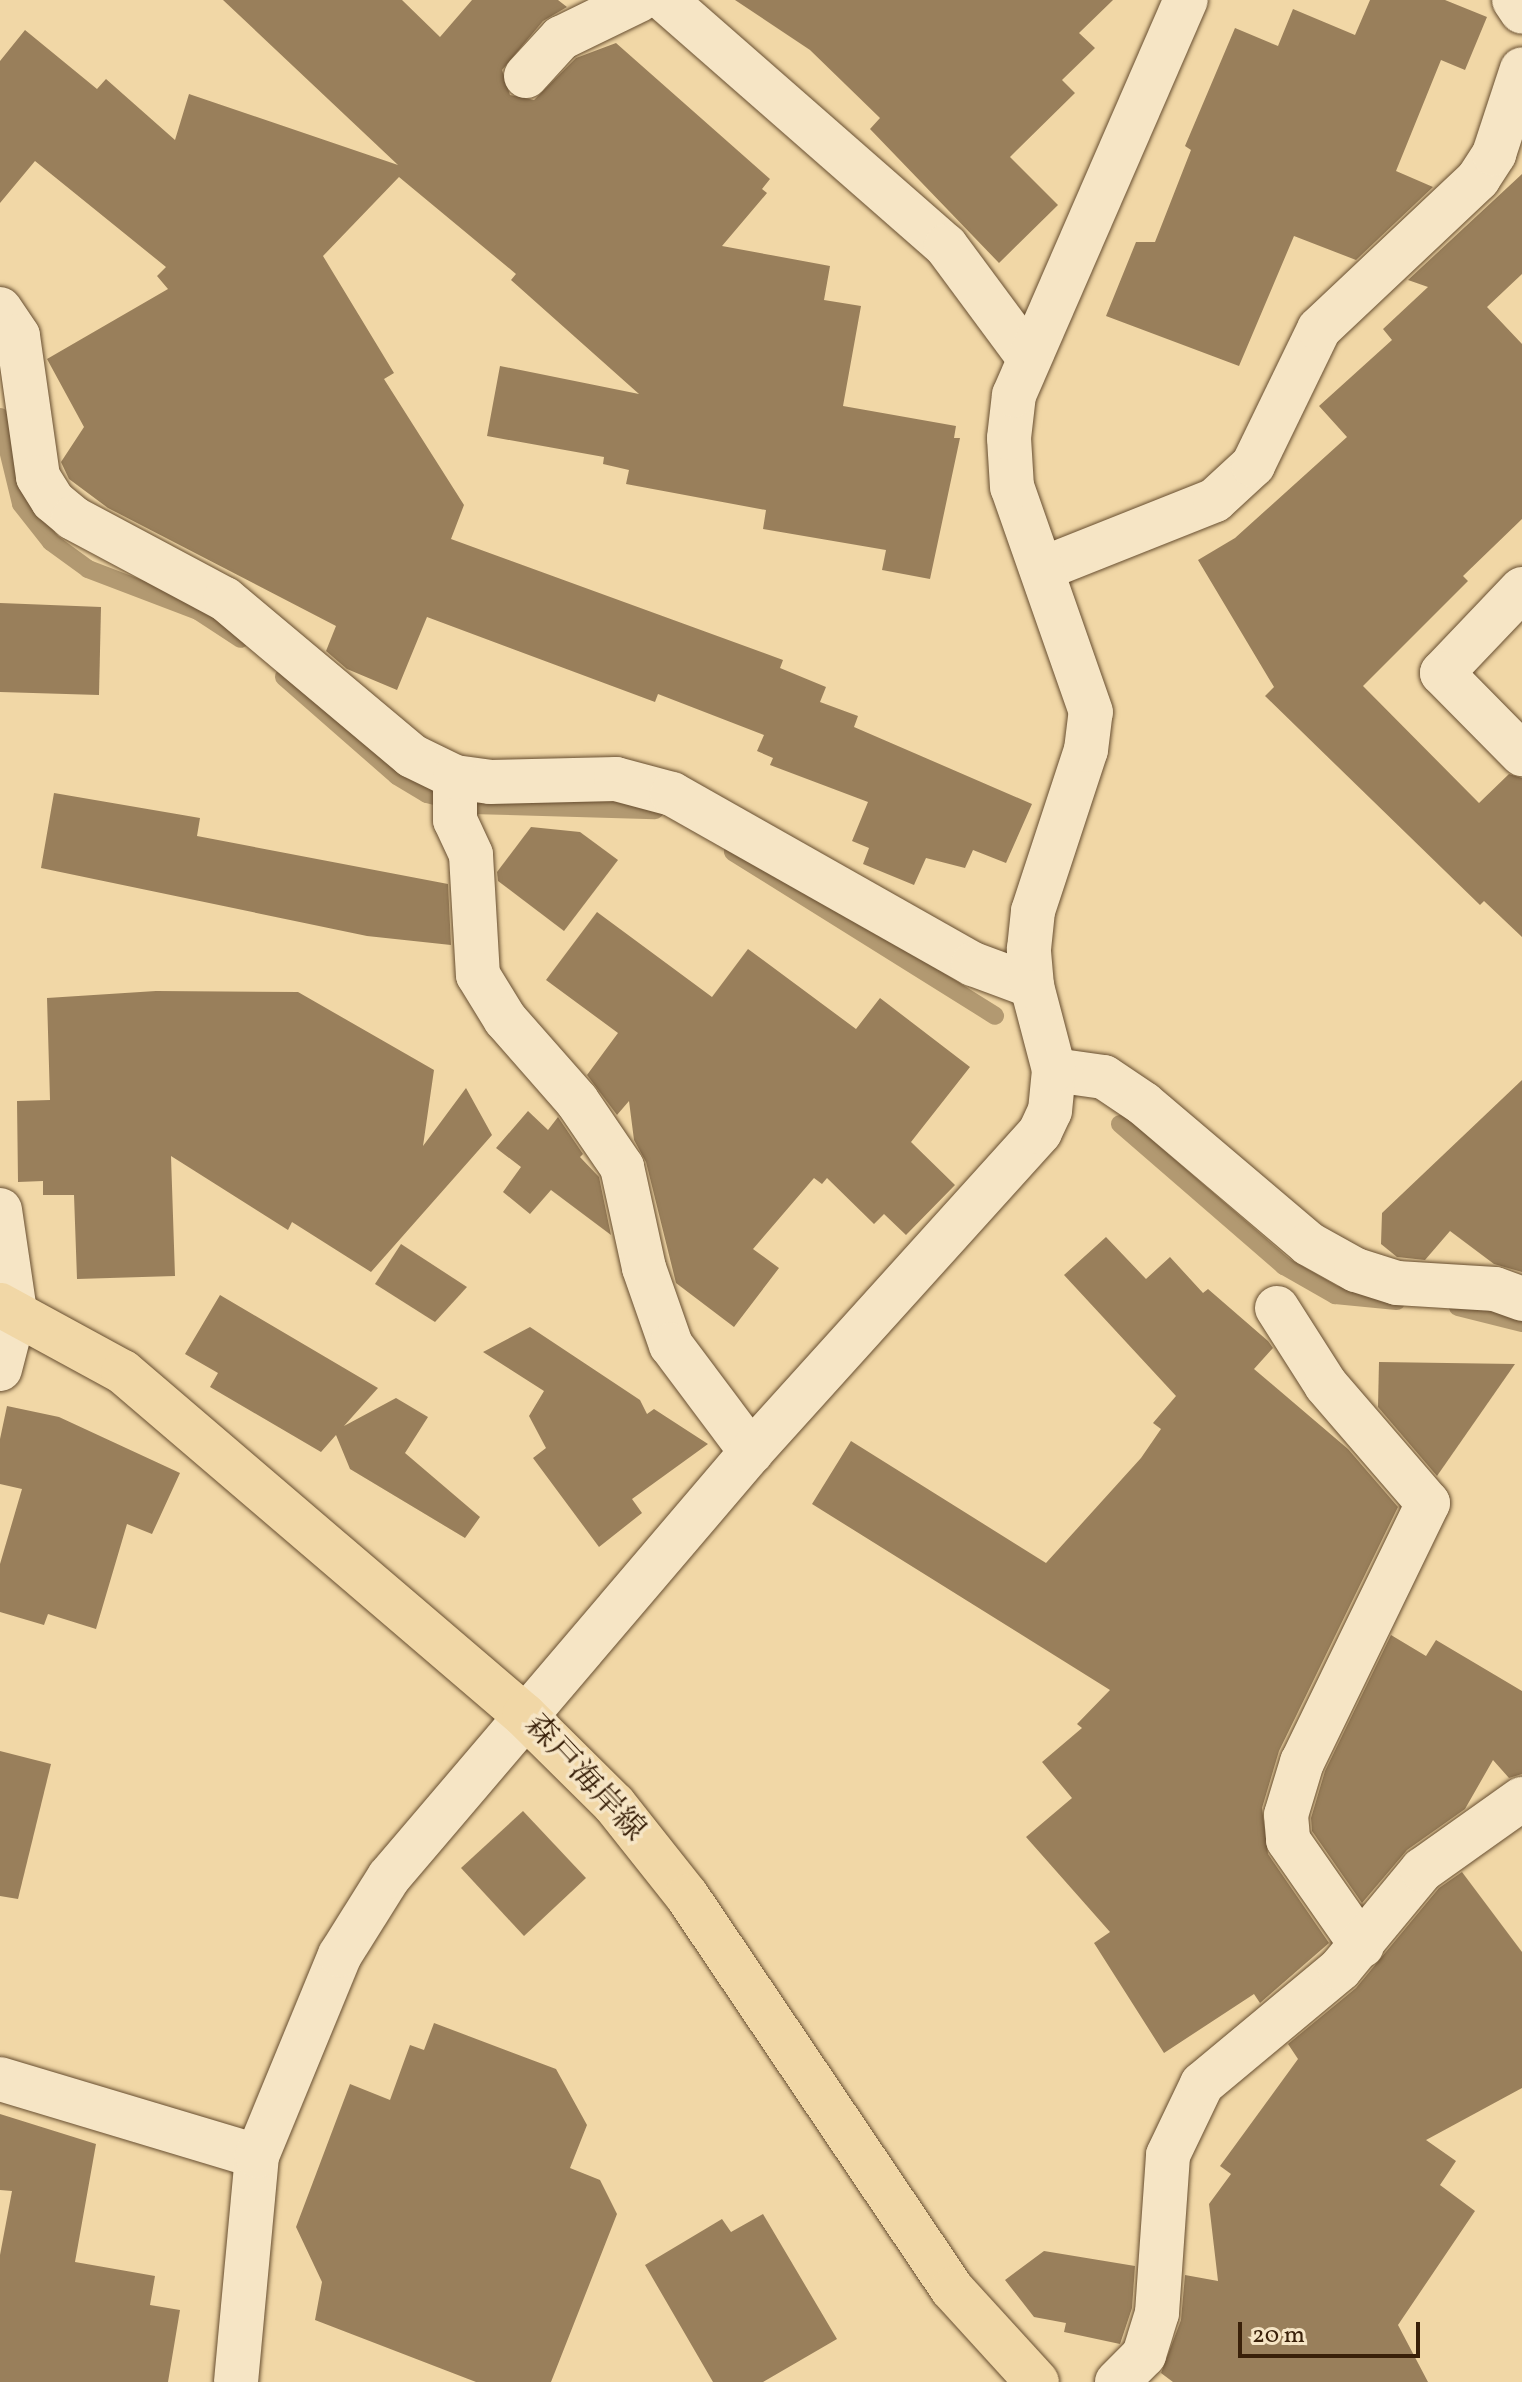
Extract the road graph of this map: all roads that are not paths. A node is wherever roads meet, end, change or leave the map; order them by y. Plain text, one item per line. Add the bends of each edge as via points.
1 (639, 0) edge
2 (665, 0) edge
3 (1186, 0) edge
4 (1514, 0) edge
5 (1522, 12) edge
6 (1522, 69) edge
7 (526, 76) dead end
8 (0, 309) edge
9 (1028, 357) junction
10 (1042, 569) junction
11 (1522, 589) edge
12 (1522, 754) edge
13 (455, 796) junction
14 (1032, 986) junction
15 (1054, 1070) junction
16 (0, 1210) edge
17 (1522, 1299) edge
18 (7, 1308) edge
19 (1277, 1308) dead end
20 (0, 1369) edge
21 (751, 1452) junction
22 (524, 1715) junction
23 (1522, 1799) edge
24 (1362, 1946) junction
25 (0, 2079) edge
26 (257, 2156) junction
27 (236, 2382) edge
28 (1037, 2382) edge
29 (1117, 2382) edge

1 - 7 street via 561,38
2 - 9 street via 946,246
3 - 9 street
4 - 5 street
6 - 10 street via 1494,154 1478,179 1319,329 1253,465 1215,500
8 - 13 street via 18,336 38,477 53,501 73,518 225,599
9 - 10 street via 1014,395 1009,438 1012,487
10 - 14 street via 1091,712 1086,750 1033,911
11 - 12 street via 1442,673
13 - 14 street via 490,782 616,779 672,794 973,964
13 - 21 street via 471,855 478,975 505,1019 577,1101 622,1167 644,1268 671,1345
14 - 15 street
15 - 17 street via 1104,1077 1309,1244 1356,1270 1397,1283 1495,1289
15 - 21 street via 1050,1111 1040,1132
16 - 18 street
18 - 20 street
18 - 22 main road, 森戸海岸線 via 123,1372
19 - 24 street via 1326,1385 1428,1503 1302,1762 1286,1815 1288,1840
21 - 22 street
22 - 26 street via 389,1877 340,1955
22 - 28 main road, 森戸海岸線 via 614,1804 687,1896 952,2289
23 - 24 street via 1422,1870
24 - 29 street via 1202,2084 1186,2109 1168,2155 1162,2194 1157,2313 1144,2355
25 - 26 street
26 - 27 street

